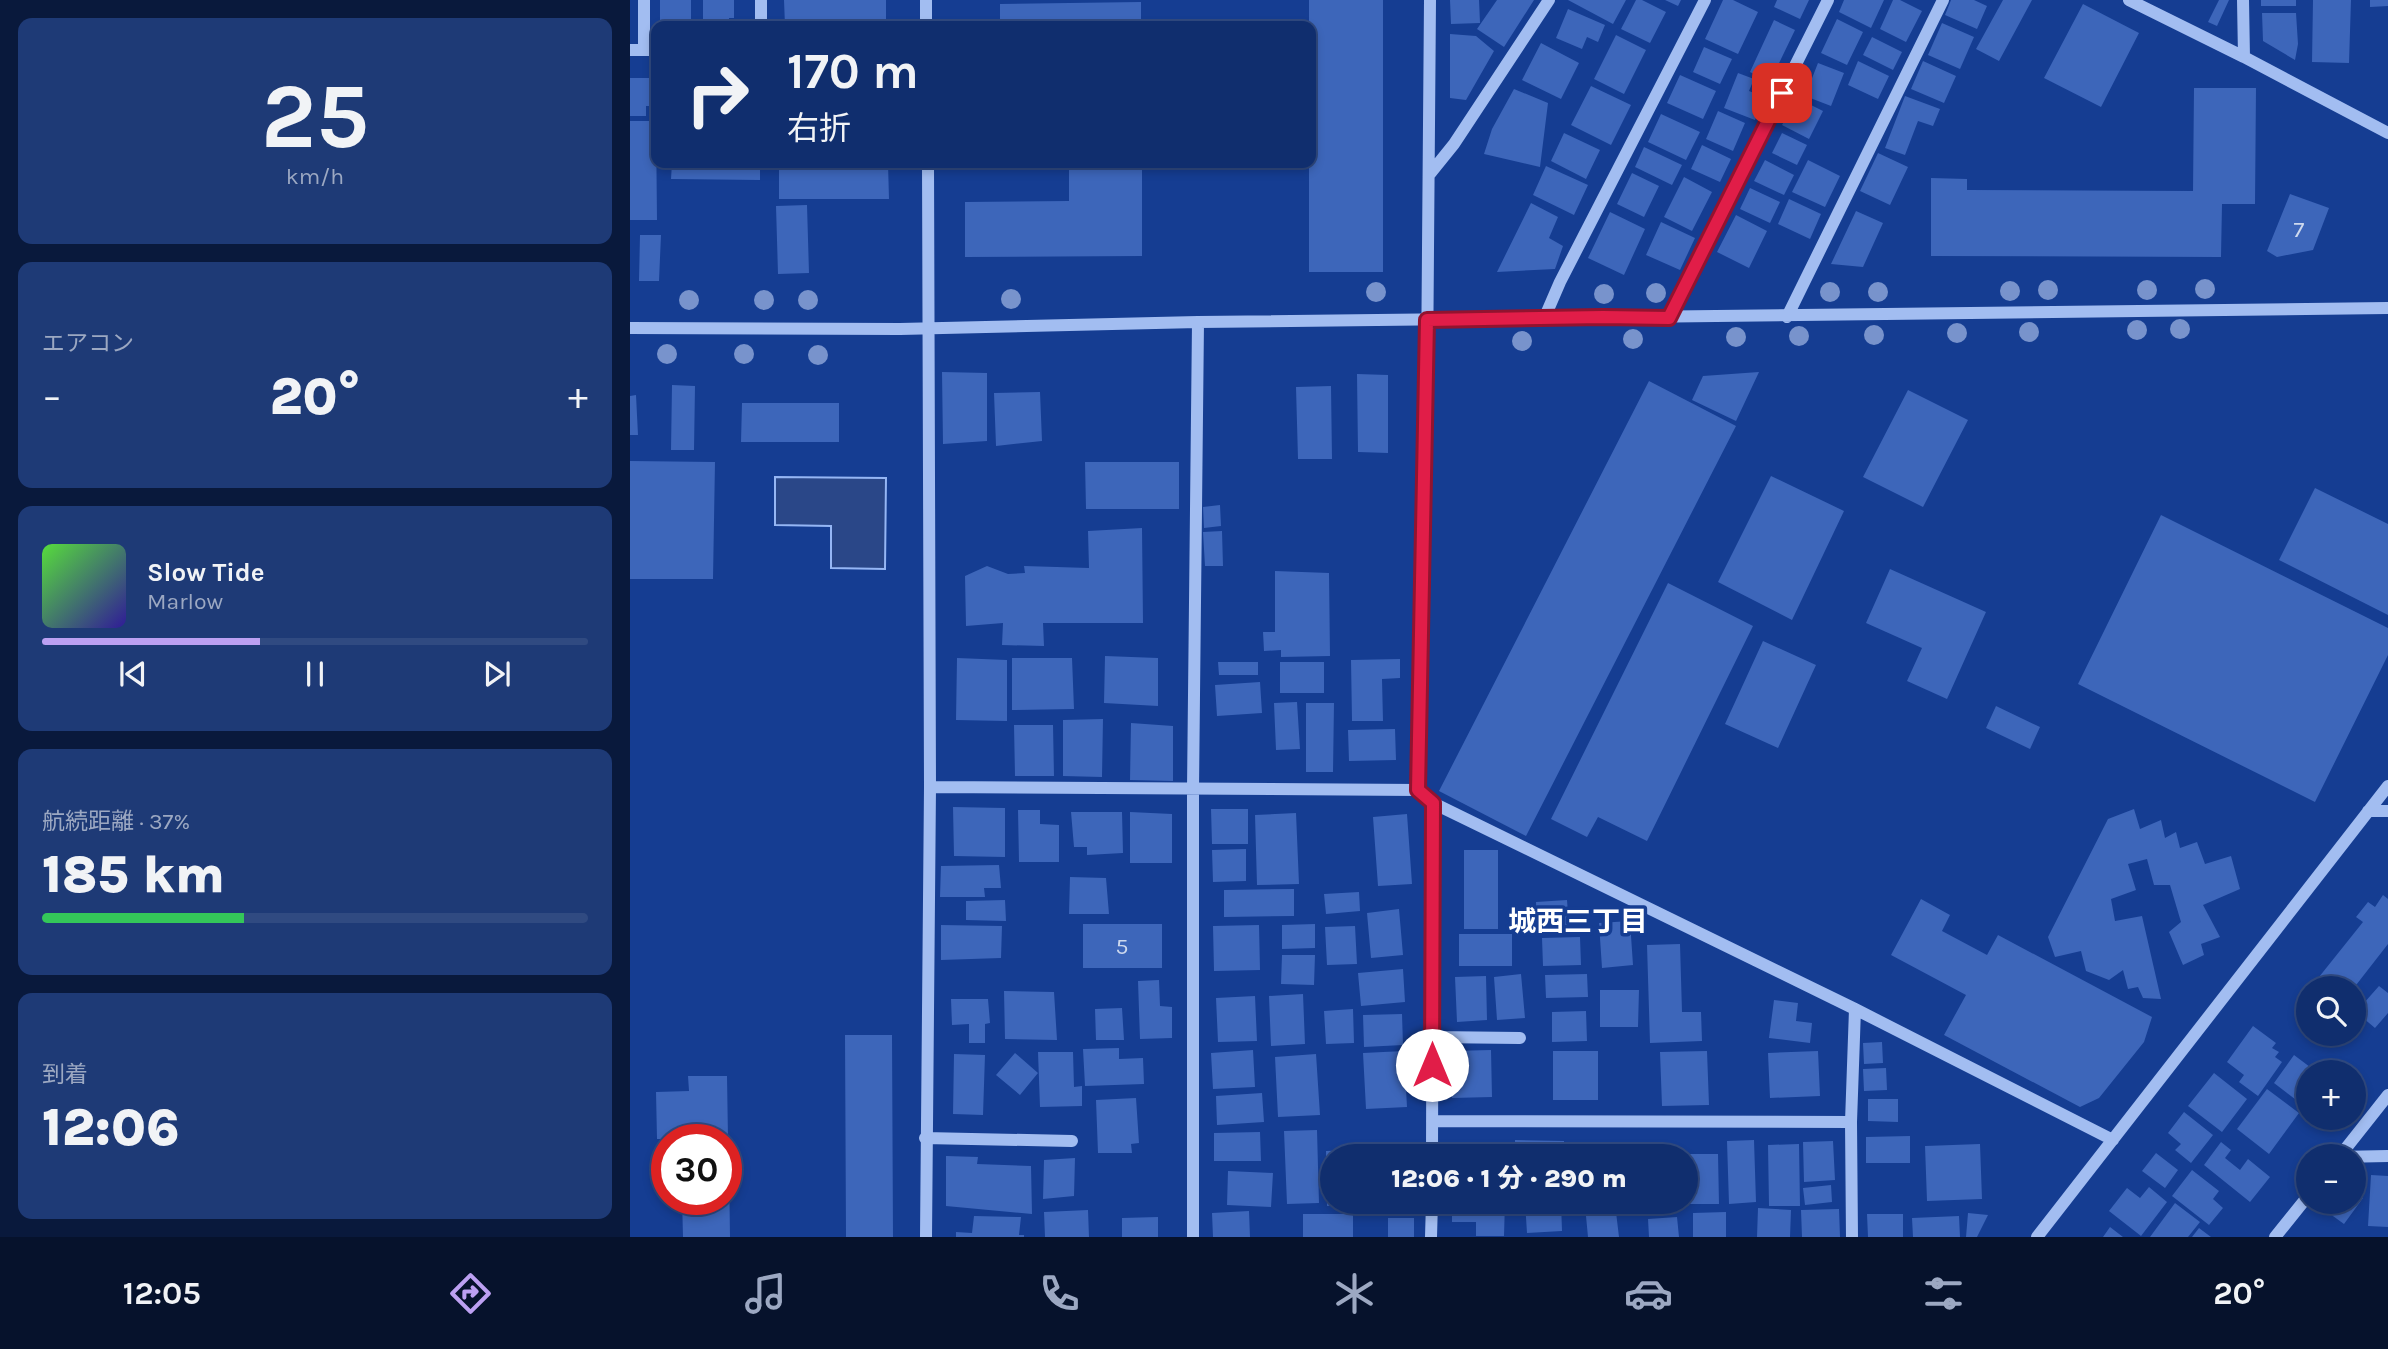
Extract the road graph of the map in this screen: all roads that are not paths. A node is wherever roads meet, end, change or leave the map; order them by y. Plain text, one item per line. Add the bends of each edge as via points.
1 (644, 0) edge
2 (761, 0) edge
3 (926, 0) edge
4 (1430, 0) edge
5 (1549, 0) edge
6 (1705, 0) edge
7 (1828, 0) edge
8 (1943, 0) edge
9 (2129, 0) edge
10 (2244, 0) edge
11 (761, 21) edge
12 (926, 21) edge
13 (643, 50) edge
14 (2244, 57) junction
15 (2388, 133) edge
16 (928, 168) edge
17 (1429, 175) junction
18 (2388, 308) edge
19 (1787, 317) junction
20 (1669, 318) junction
21 (1544, 319) junction
22 (1427, 320) junction
23 (1198, 322) junction
24 (630, 328) edge
25 (929, 328) junction
26 (2388, 786) edge
27 (930, 787) junction
28 (1193, 789) junction
29 (1418, 790) junction
30 (1433, 803) junction
31 (2368, 811) junction
32 (2388, 811) edge
33 (1855, 1009) junction
34 (1432, 1037) junction
35 (1520, 1038) dead end
36 (2388, 1096) edge
37 (1432, 1121) junction
38 (1851, 1122) junction
39 (925, 1138) junction
40 (2113, 1140) junction
41 (1072, 1141) dead end
42 (1432, 1144) edge
43 (2349, 1144) edge
44 (2366, 1156) edge
45 (2388, 1156) edge
46 (2296, 1211) edge
47 (1432, 1214) edge
48 (926, 1237) edge
49 (1193, 1237) edge
50 (1431, 1237) edge
51 (1852, 1237) edge
52 (2037, 1237) edge
53 (2275, 1237) edge

1 - 13 street
2 - 11 street
3 - 12 street
4 - 17 street
5 - 17 street
6 - 21 street
7 - 20 street
8 - 19 street
9 - 14 street
10 - 14 street
14 - 15 street
16 - 25 street
17 - 22 street
18 - 19 street
19 - 20 street
20 - 21 street
21 - 22 street
22 - 23 street
22 - 29 street
23 - 25 street
23 - 28 street
24 - 25 street
25 - 27 street
26 - 31 street
27 - 28 street
27 - 39 street
28 - 29 street
28 - 49 street
29 - 30 street
30 - 33 street
30 - 34 street
31 - 32 street
31 - 40 street
33 - 38 street
33 - 40 street
34 - 35 street
34 - 37 street
36 - 43 street
37 - 38 street
37 - 42 street
38 - 51 street
39 - 41 street
39 - 48 street
40 - 52 street
44 - 45 street
46 - 53 street
47 - 50 street

